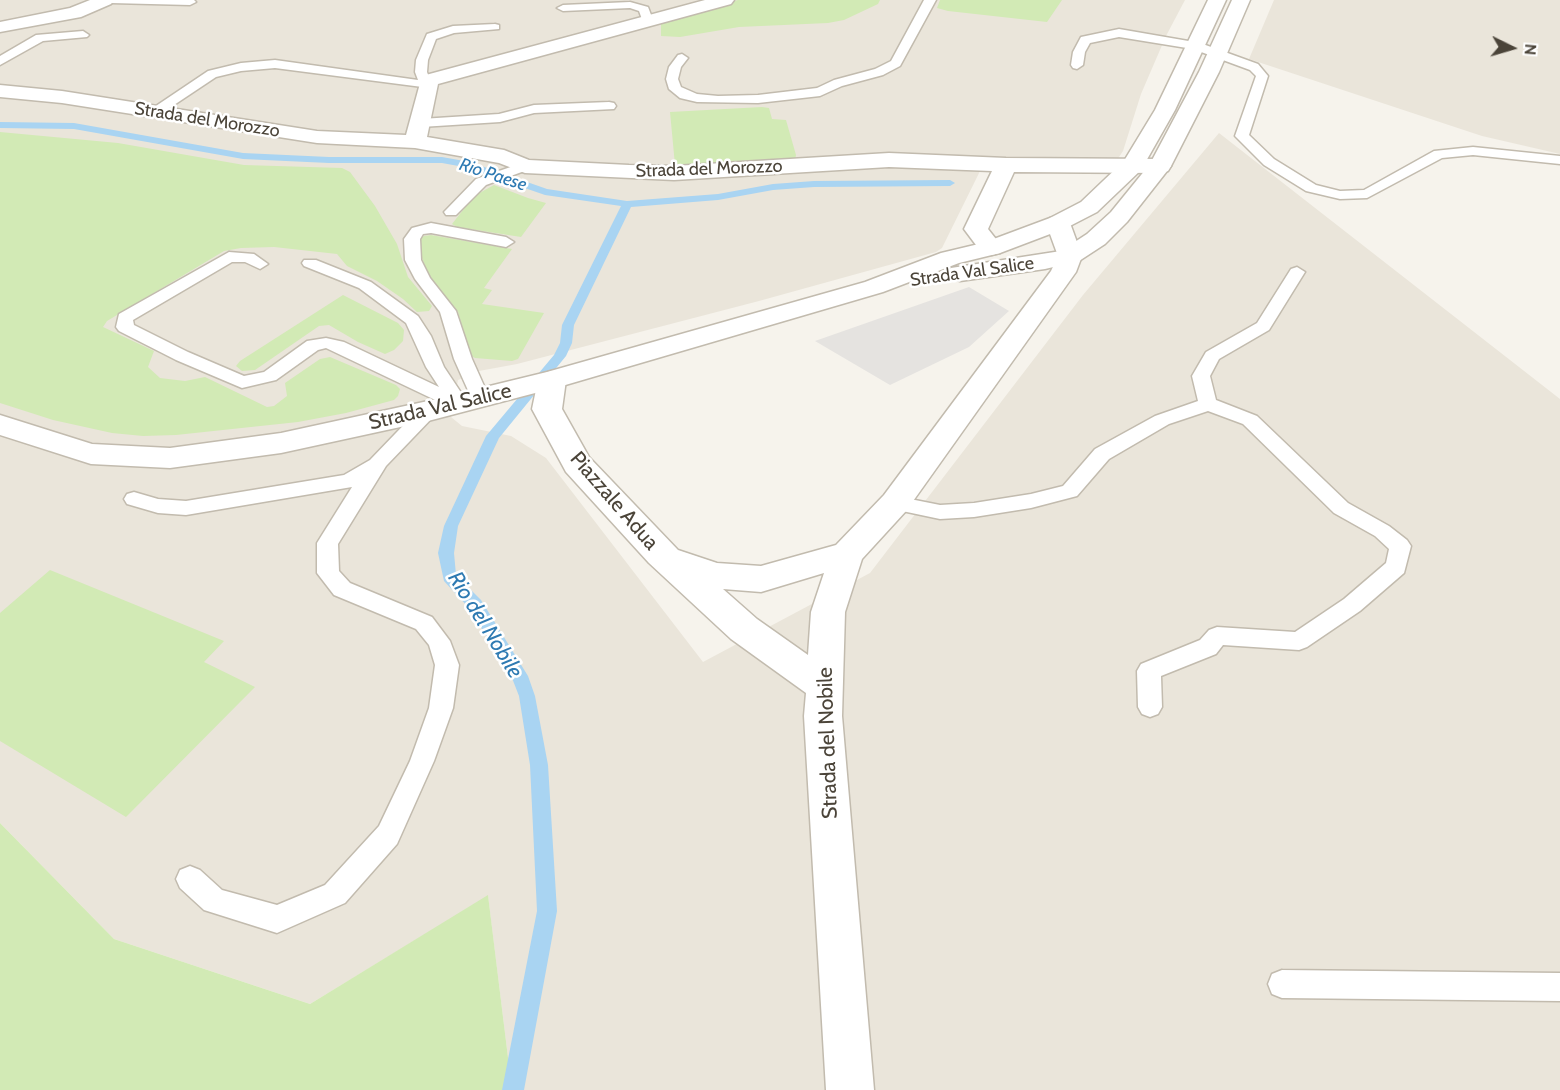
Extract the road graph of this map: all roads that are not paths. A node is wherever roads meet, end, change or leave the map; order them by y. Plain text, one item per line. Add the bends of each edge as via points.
1 (105, 0) edge
2 (111, 0) edge
3 (725, 0) edge
4 (930, 0) edge
5 (1217, 0) edge
6 (1241, 0) edge
7 (190, 2) dead end
8 (563, 8) dead end
9 (647, 20) junction
10 (0, 27) edge
11 (495, 27) dead end
12 (83, 35) dead end
13 (1196, 46) junction
14 (1217, 54) junction
15 (682, 58) dead end
16 (0, 61) edge
17 (1077, 65) dead end
18 (426, 85) junction
19 (0, 91) edge
20 (609, 106) dead end
21 (154, 112) junction
22 (418, 132) junction
23 (1560, 160) edge
24 (1006, 165) junction
25 (1133, 165) junction
26 (525, 166) junction
27 (1160, 166) junction
28 (451, 212) dead end
29 (1058, 223) junction
30 (506, 242) dead end
31 (991, 248) junction
32 (1070, 256) junction
33 (260, 264) dead end
34 (310, 264) dead end
35 (1297, 272) dead end
36 (874, 287) junction
37 (552, 381) junction
38 (469, 401) junction
39 (1208, 404) junction
40 (428, 411) junction
41 (0, 424) edge
42 (379, 461) junction
43 (134, 499) dead end
44 (895, 503) junction
45 (661, 554) junction
46 (848, 554) junction
47 (823, 685) junction
48 (1150, 707) dead end
49 (190, 879) dead end
50 (1282, 984) dead end
51 (1560, 987) edge
52 (850, 1090) edge

1 - 10 street via 75,13
2 - 7 lane
3 - 9 street
4 - 15 lane via 897,63 820,92 758,99 697,98 675,89 672,79
5 - 13 street, Strada Val Salice
6 - 14 street
8 - 9 lane via 630,5 644,9
9 - 18 street via 434,78
11 - 18 lane via 453,30 431,37 422,60
12 - 16 lane via 40,38
13 - 14 lane
13 - 17 lane via 1128,34 1103,35 1085,40
13 - 25 street, Strada Val Salice
14 - 23 lane via 1254,67 1262,76 1242,136 1269,162 1311,188 1340,195 1367,194 1439,154 1473,151
14 - 27 street
18 - 21 lane via 275,64 241,67 212,74
18 - 22 street
19 - 21 street, Strada del Morozzo
20 - 22 lane via 522,111
21 - 22 street, Strada del Morozzo via 356,141
22 - 26 street, Strada del Morozzo
24 - 25 street, Strada del Morozzo
24 - 26 street, Strada del Morozzo via 889,160 674,173
24 - 31 street via 976,229
25 - 27 street, Strada del Morozzo
25 - 29 street, Strada Val Salice via 1089,207
26 - 28 lane via 481,182
27 - 32 street via 1119,217
29 - 31 street, Strada Val Salice
29 - 32 street
30 - 38 lane via 431,228 417,231 412,239 413,260 448,311 463,359
31 - 36 street, Strada Val Salice via 950,258
32 - 36 street, Strada Val Salice
32 - 44 street, Strada del Nobile via 1063,272
33 - 38 lane via 248,257 229,257 125,318 125,327 242,382 270,376 313,345 332,344
34 - 38 lane via 365,285 412,320 435,367
35 - 39 lane via 1263,326 1212,356 1201,376
36 - 37 street, Strada Val Salice
37 - 38 street, Strada Val Salice
37 - 45 street, Piazzale Adua via 547,410 577,464
38 - 40 street, Strada Val Salice
39 - 44 lane via 1162,420 1102,454 1070,491 974,510 940,512
39 - 48 lane via 1250,420 1341,508 1401,546 1396,567 1352,605 1299,641 1217,636 1208,647 1149,671
40 - 41 street, Strada Val Salice via 281,443 170,458 91,454
40 - 42 lane
42 - 43 lane via 349,481 186,508
42 - 49 lane via 327,543 328,573 342,589 424,623 439,641 447,665 441,708 422,761 388,835 335,894 277,920 214,901
44 - 46 street, Strada del Nobile
45 - 46 street, Piazzale Adua via 715,576 761,579
45 - 47 street, Piazzale Adua via 744,629
46 - 47 street, Strada del Nobile via 828,612
47 - 52 street, Strada del Nobile
50 - 51 lane

